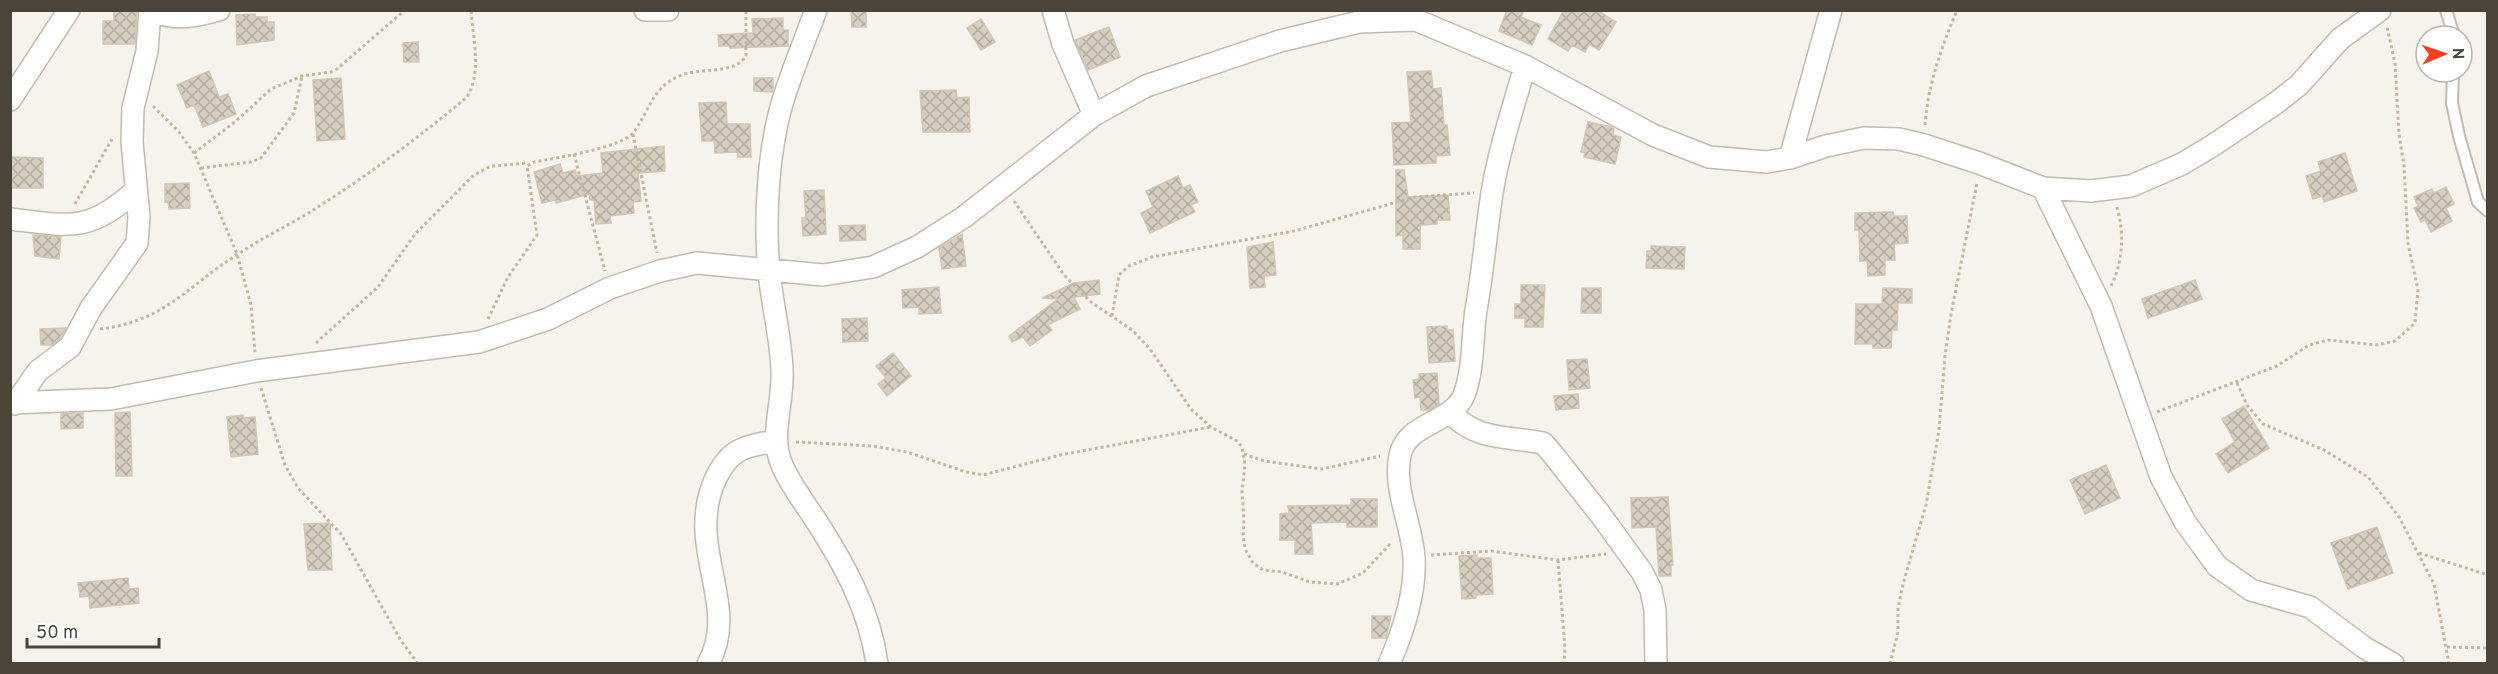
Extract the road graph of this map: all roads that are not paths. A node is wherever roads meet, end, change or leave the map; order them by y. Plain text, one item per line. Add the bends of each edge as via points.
1 (69, 10) edge
2 (219, 10) edge
3 (645, 10) edge
4 (668, 10) edge
5 (816, 10) edge
6 (1053, 10) edge
7 (1831, 10) edge
8 (1417, 15) edge
9 (2383, 16) edge
10 (1525, 66) junction
11 (2453, 84) edge
12 (10, 100) edge
13 (1094, 115) junction
14 (1790, 158) junction
15 (2043, 188) junction
16 (136, 190) junction
17 (2487, 211) edge
18 (10, 219) edge
19 (769, 271) junction
20 (13, 404) edge
21 (1451, 413) junction
22 (776, 441) junction
23 (708, 663) edge
24 (877, 663) edge
25 (1389, 663) edge
26 (1656, 663) edge
27 (2393, 663) edge

1 - 12 street
2 - 16 street via 181,18 150,10 147,51 133,108
3 - 4 street
5 - 19 street via 785,92 773,143
6 - 13 street via 1063,44
7 - 14 street
8 - 10 street
8 - 13 street via 1359,22 1280,41 1146,86
9 - 15 street via 2340,39 2298,85 2242,127 2182,164 2131,186 2076,191
10 - 14 street via 1653,135 1709,157 1767,162
10 - 21 street via 1492,192 1468,378 1463,396
11 - 17 lane via 2459,136 2478,202
13 - 19 street via 964,217 917,247 873,267 823,275
14 - 15 street via 1864,138 1899,140 1979,163
15 - 27 street via 2102,306 2161,477 2185,522 2217,566 2251,590 2310,608
16 - 18 street via 95,221 65,224
16 - 20 street via 139,217 132,253 105,287 70,347 38,371
19 - 20 street via 697,263 610,288 548,319 479,342 297,364 111,399
19 - 22 street via 781,342
21 - 25 street via 1422,428 1400,453 1399,474 1414,557 1413,579 1399,640
21 - 26 street via 1472,431 1543,443 1642,572 1655,610
22 - 23 street via 740,448 731,454 711,489 705,509 705,536 720,617 718,639
22 - 24 street via 792,485 848,575 864,609

